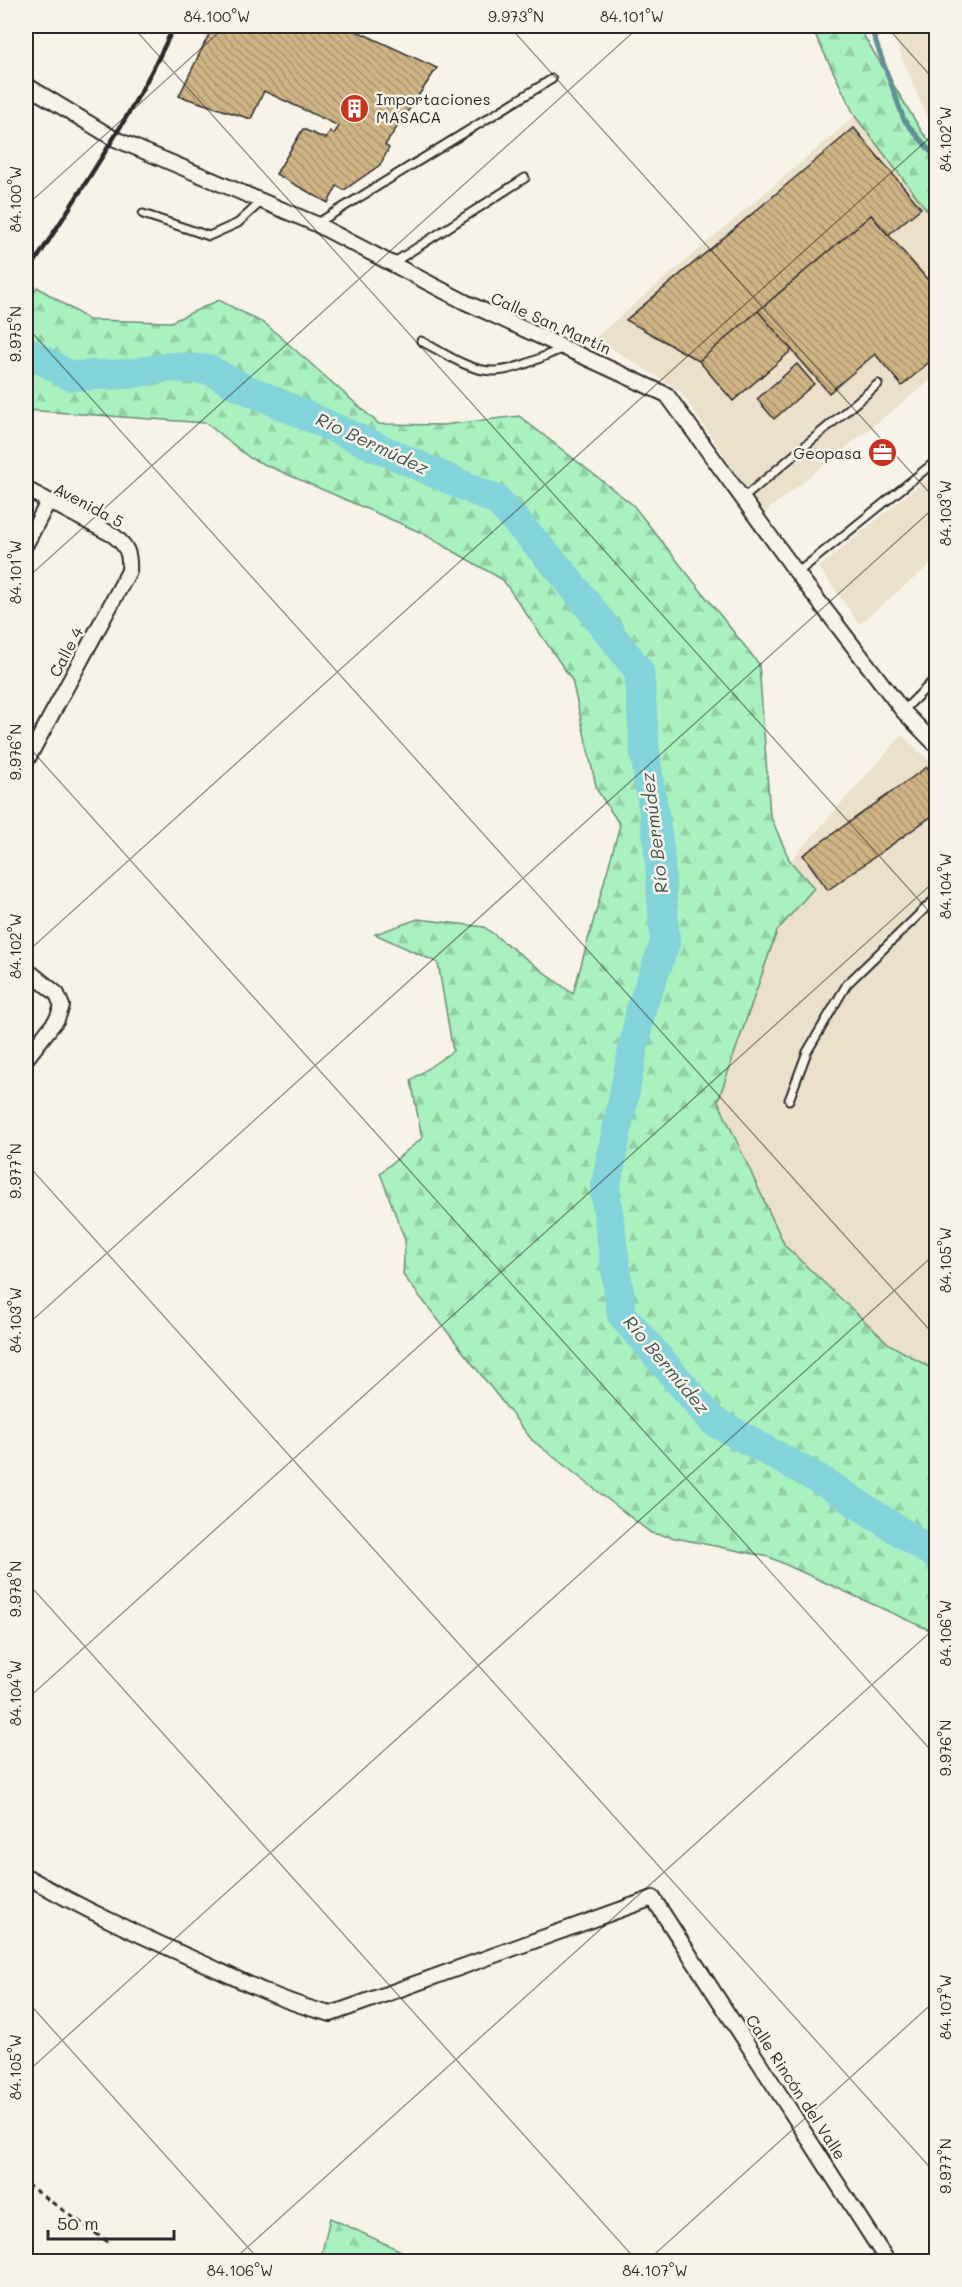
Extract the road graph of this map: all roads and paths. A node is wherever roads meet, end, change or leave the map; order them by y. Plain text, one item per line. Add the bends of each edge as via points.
1 (552, 80) dead end
2 (26, 85) edge
3 (525, 178) dead end
4 (262, 201) junction
5 (143, 214) dead end
6 (316, 224) junction
7 (392, 264) junction
8 (420, 341) dead end
9 (566, 347) junction
10 (878, 384) dead end
11 (936, 461) edge
12 (26, 489) edge
13 (741, 501) junction
14 (48, 502) junction
15 (26, 544) edge
16 (130, 555) joint
17 (797, 573) junction
18 (936, 678) edge
19 (903, 711) junction
20 (936, 746) edge
21 (26, 762) edge
22 (936, 898) edge
23 (26, 969) edge
24 (26, 1059) edge
25 (789, 1100) dead end
26 (26, 1876) edge
27 (26, 2184) edge
28 (111, 2244) dead end
29 (888, 2262) edge

1 - 6 lane
2 - 4 street, Calle San Martín via 113,138
3 - 7 lane
4 - 5 lane via 238,223 209,236
4 - 6 street, Calle San Martín
6 - 7 street, Calle San Martín
7 - 9 street, Calle San Martín
8 - 9 lane via 474,368 493,371
9 - 13 street, Calle San Martín via 667,395
10 - 13 lane
11 - 17 lane
12 - 14 street, Avenida 5
13 - 17 street, Calle San Martín
14 - 15 street
14 - 16 street, Avenida 5 via 113,535 125,544
16 - 21 street, Calle 4 via 129,571
17 - 19 street, Calle San Martín
18 - 19 lane
19 - 20 street, Calle San Martín
22 - 25 lane via 847,984 807,1052
23 - 24 street via 57,994 62,1006 57,1019
26 - 29 street, Calle Rincón del Valle via 70,1902 187,1956 300,2007 331,2014 653,1898
27 - 28 path

